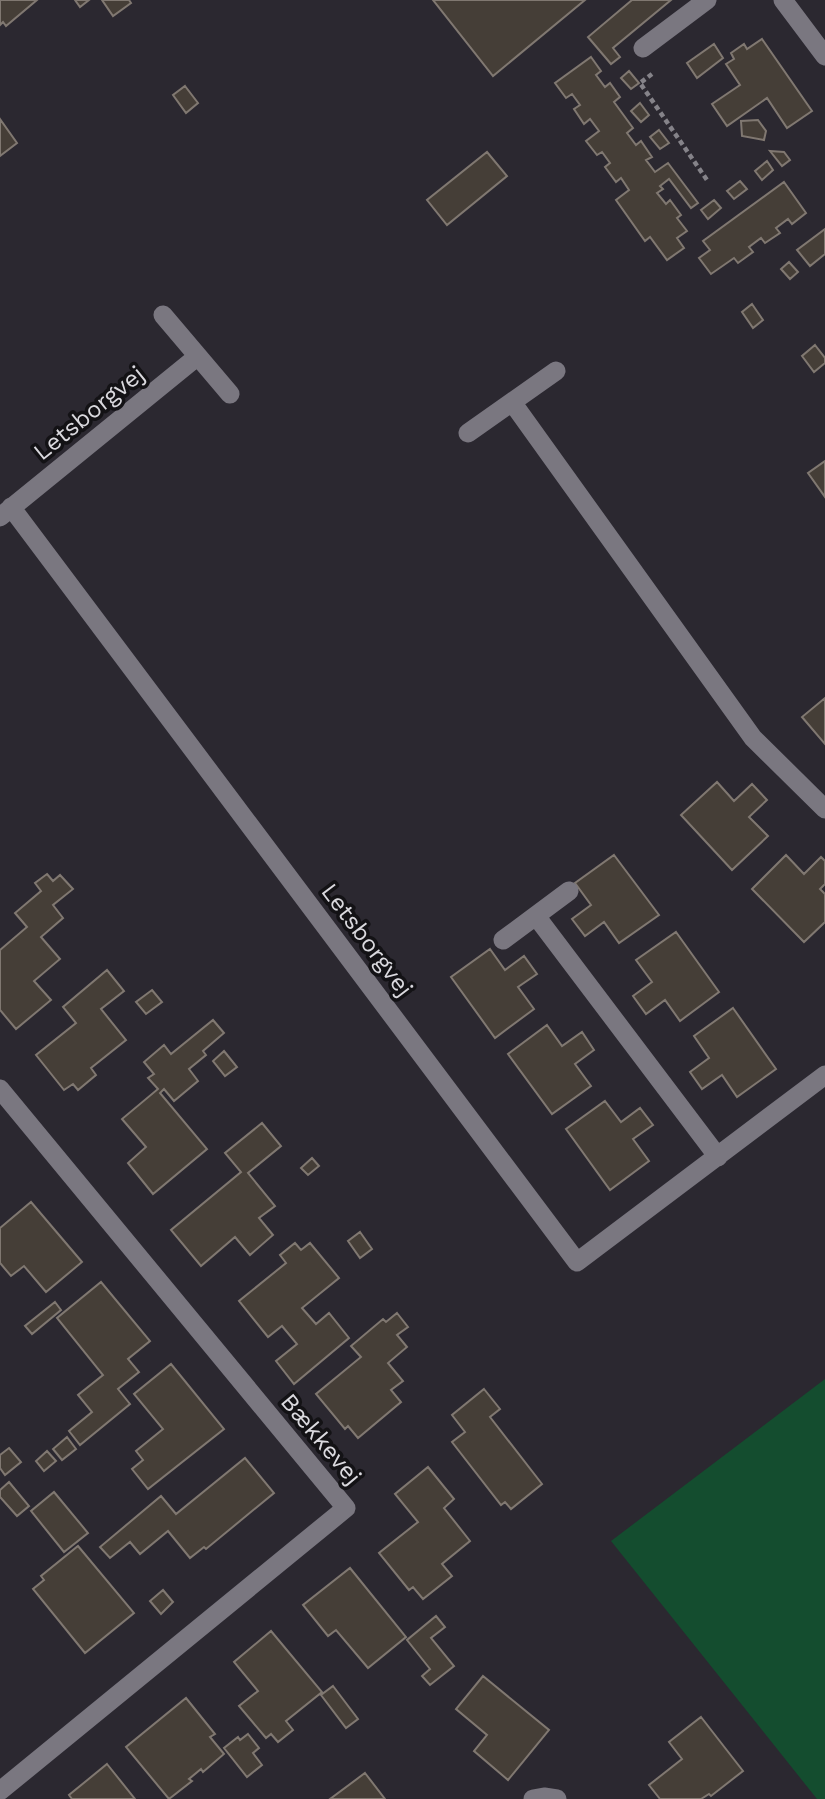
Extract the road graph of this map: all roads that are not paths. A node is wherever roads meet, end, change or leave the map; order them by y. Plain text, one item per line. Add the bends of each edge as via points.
1 (706, 0) edge
2 (783, 0) edge
3 (643, 48) dead end
4 (825, 56) edge
5 (163, 315) dead end
6 (198, 356) junction
7 (556, 371) dead end
8 (230, 394) dead end
9 (512, 402) junction
10 (468, 433) dead end
11 (6, 512) edge
12 (825, 808) edge
13 (569, 891) dead end
14 (536, 916) junction
15 (503, 940) dead end
16 (825, 1075) edge
17 (0, 1088) edge
18 (718, 1157) junction
19 (0, 1791) edge
20 (533, 1799) edge
21 (557, 1799) edge

1 - 3 street
2 - 4 street
5 - 6 street
6 - 8 street
6 - 11 street, Letsborgvej
7 - 9 street
9 - 10 street
9 - 12 street via 753,738
11 - 18 street, Letsborgvej via 577,1262
13 - 14 street
14 - 15 street
14 - 18 street
16 - 18 street, Letsborgvej
17 - 19 street, Bækkevej via 346,1508
20 - 21 street

